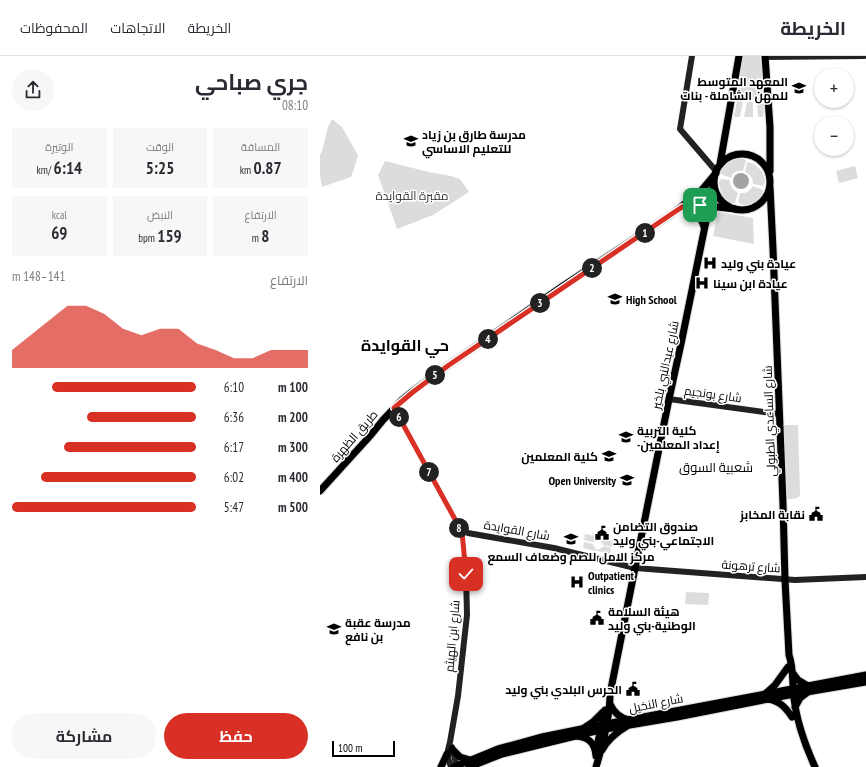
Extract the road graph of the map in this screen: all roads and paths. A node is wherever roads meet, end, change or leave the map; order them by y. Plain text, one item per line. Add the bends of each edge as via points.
1 (692, 56) edge
2 (739, 56) edge
3 (765, 56) edge
4 (864, 56) edge
5 (720, 164) junction
6 (716, 172) junction
7 (770, 178) junction
8 (714, 182) junction
9 (770, 187) junction
10 (709, 206) junction
11 (682, 207) junction
12 (735, 209) junction
13 (704, 228) junction
14 (669, 400) junction
15 (394, 408) junction
16 (779, 414) junction
17 (320, 491) edge
18 (462, 532) junction
19 (635, 568) junction
20 (866, 577) edge
21 (785, 580) junction
22 (790, 669) junction
23 (866, 675) edge
24 (866, 682) edge
25 (808, 689) junction
26 (791, 692) junction
27 (610, 694) junction
28 (766, 696) junction
29 (610, 704) junction
30 (795, 707) junction
31 (604, 710) junction
32 (792, 717) junction
33 (628, 723) junction
34 (603, 727) junction
35 (584, 728) junction
36 (576, 736) junction
37 (450, 749) junction
38 (598, 755) junction
39 (470, 763) edge
40 (441, 767) edge
41 (455, 767) edge
42 (596, 767) edge
43 (811, 767) edge
44 (815, 767) edge

1 - 6 main road via 680,129
2 - 5 main road
3 - 4 main road
3 - 7 main road via 770,126
5 - 6 main road
5 - 7 main road via 736,154 748,154 763,162
6 - 8 main road
6 - 11 main road, طريق الظهرة via 701,191
7 - 9 main road
8 - 10 main road, شارع عبدالنبي بلخير
8 - 12 main road via 720,199
9 - 12 main road via 758,206 747,210
9 - 16 main road, شارع الساعدي الطبولي
10 - 11 main road
10 - 12 main road
10 - 13 main road, شارع عبدالنبي بلخير
11 - 13 main road via 696,213 701,218
11 - 15 main road, طريق الظهرة via 449,365
13 - 14 main road, شارع عبدالنبي بلخير
14 - 16 main road, شارع بونجيم
14 - 19 main road, شارع عبدالنبي بلخير
15 - 17 main road, طريق الظهرة
15 - 18 main road
16 - 21 main road, شارع الساعدي الطبولي
18 - 19 main road, شارع القوايدة via 554,548
18 - 37 main road, شارع ابن الهيثم via 466,615
19 - 21 main road, شارع ترهونة
19 - 27 main road, شارع عبدالنبي بلخير
20 - 21 main road, شارع ترهونة
21 - 22 main road, شارع الساعدي الطبولي
22 - 25 main road
22 - 26 main road, شارع الساعدي الطبولي
22 - 28 main road
23 - 25 main road, شارع النخيل
24 - 25 main road, شارع النخيل
25 - 26 main road, شارع النخيل
25 - 30 main road
26 - 28 main road, شارع النخيل
26 - 30 main road
26 - 32 main road
27 - 29 main road
27 - 31 main road
28 - 32 main road via 781,703
28 - 33 main road, شارع النخيل
29 - 33 main road via 617,715
29 - 34 main road
30 - 44 main road
31 - 34 main road
31 - 35 main road via 598,719
32 - 43 main road
33 - 34 main road, شارع النخيل
33 - 38 main road via 614,735
34 - 35 main road, شارع النخيل
34 - 36 main road, شارع النخيل
34 - 38 main road
35 - 39 main road, شارع النخيل via 511,745
36 - 38 main road via 586,738
36 - 39 main road, شارع النخيل
37 - 39 main road
37 - 40 main road
37 - 41 main road
38 - 42 main road
39 - 41 main road, شارع النخيل

